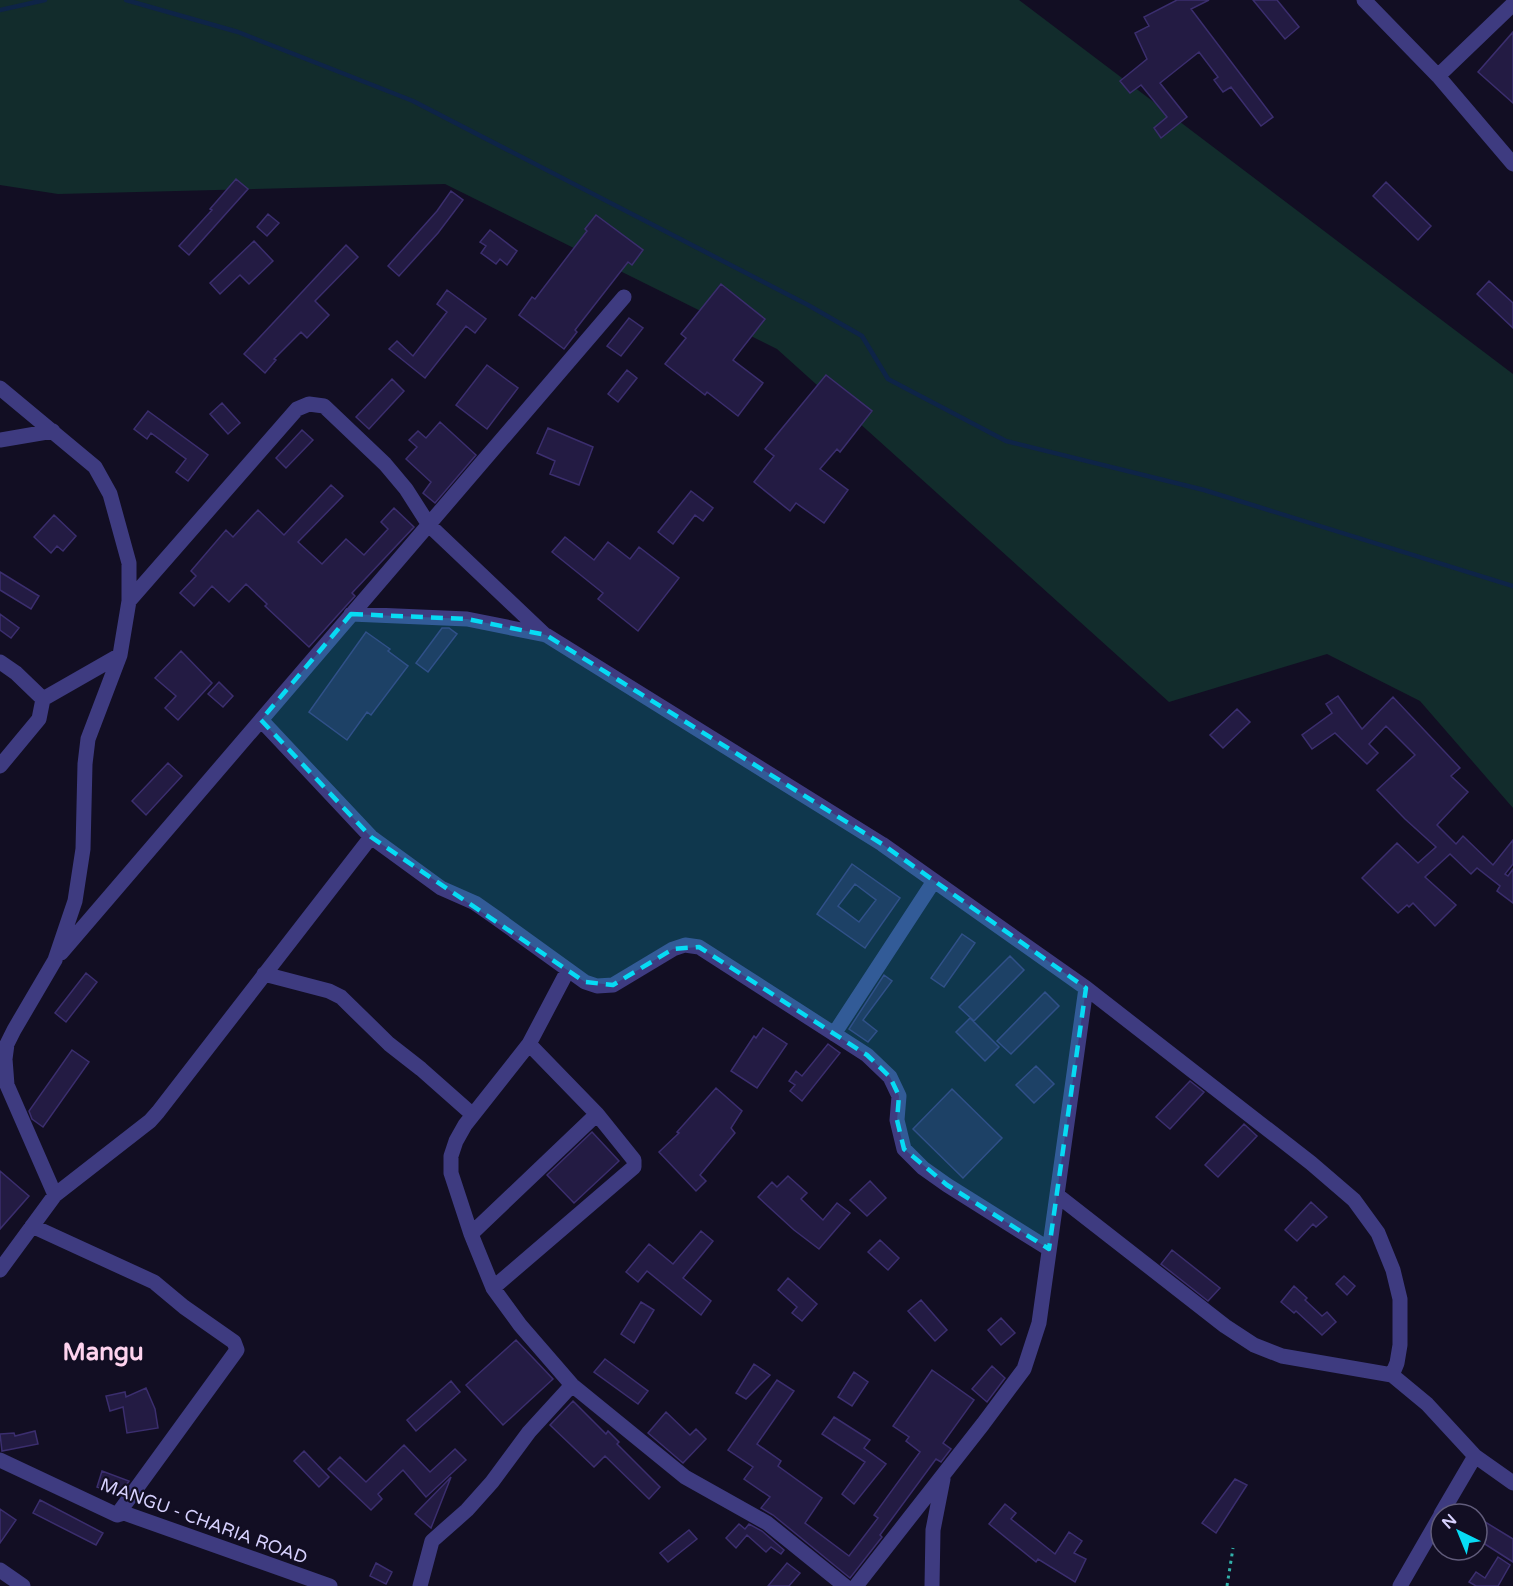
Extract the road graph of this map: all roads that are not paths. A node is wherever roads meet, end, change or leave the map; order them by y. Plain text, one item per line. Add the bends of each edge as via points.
1 (1364, 0) edge
2 (1513, 4) edge
3 (1438, 76) junction
4 (1513, 164) edge
5 (624, 297) dead end
6 (0, 388) edge
7 (53, 431) junction
8 (0, 440) edge
9 (429, 525) junction
10 (129, 601) junction
11 (351, 614) junction
12 (546, 636) junction
13 (120, 655) junction
14 (0, 662) edge
15 (43, 699) junction
16 (261, 720) junction
17 (0, 766) edge
18 (371, 837) junction
19 (934, 881) junction
20 (55, 960) junction
21 (568, 970) junction
22 (264, 974) junction
23 (1086, 988) junction
24 (834, 1034) junction
25 (529, 1044) junction
26 (4, 1083) edge
27 (597, 1114) junction
28 (473, 1115) junction
29 (55, 1195) junction
30 (1057, 1195) junction
31 (32, 1226) junction
32 (471, 1234) junction
33 (1049, 1248) junction
34 (0, 1270) edge
35 (493, 1288) junction
36 (1392, 1375) junction
37 (572, 1385) junction
38 (1475, 1456) junction
39 (0, 1460) edge
40 (944, 1475) junction
41 (1513, 1483) edge
42 (1448, 1502) edge
43 (117, 1515) junction
44 (1429, 1535) edge
45 (0, 1570) edge
46 (326, 1585) edge
47 (23, 1586) edge
48 (420, 1586) edge
49 (845, 1586) edge
50 (856, 1586) edge
51 (932, 1586) edge
52 (1400, 1586) edge

1 - 3 street
2 - 3 street
3 - 4 street
5 - 9 street
6 - 7 street
7 - 8 street
7 - 10 street via 95,467 110,494 129,563
9 - 10 street via 385,464 324,406 309,404 297,409
9 - 11 street
9 - 12 street
10 - 13 street
11 - 12 street via 467,619
11 - 16 street
12 - 19 street via 882,844
13 - 15 street
13 - 20 street via 88,740 83,849 75,901
14 - 15 street
15 - 17 street via 39,719
16 - 18 street
16 - 20 street
18 - 21 street via 441,888 475,903
18 - 22 street
19 - 23 street
19 - 24 street
20 - 26 street via 7,1044
21 - 24 street via 585,982 613,985 674,949 685,945 699,947
21 - 25 street
22 - 28 street via 341,997 389,1044
22 - 29 street via 150,1121
23 - 30 street
23 - 36 street via 1354,1200 1378,1233 1396,1280 1400,1345
24 - 33 street via 867,1055 890,1077 899,1096 897,1120 904,1149 923,1168
25 - 27 street
25 - 28 street
26 - 29 street
27 - 32 street
27 - 35 street via 634,1160 634,1167
28 - 32 street via 451,1156 451,1173
29 - 31 street
30 - 33 street
30 - 36 street via 1254,1345 1282,1356
31 - 34 street
31 - 43 street via 154,1282 237,1346
32 - 35 street
33 - 40 street via 1039,1323 1024,1369
35 - 37 street
36 - 38 street via 1427,1404
37 - 48 street via 467,1510 432,1541
37 - 49 street via 685,1477 767,1524
38 - 41 street
38 - 42 street
39 - 43 street, MANGU - CHARIA ROAD
40 - 50 street
40 - 51 street via 933,1530
43 - 46 street, MANGU - CHARIA ROAD via 124,1513
44 - 52 street
45 - 47 street

